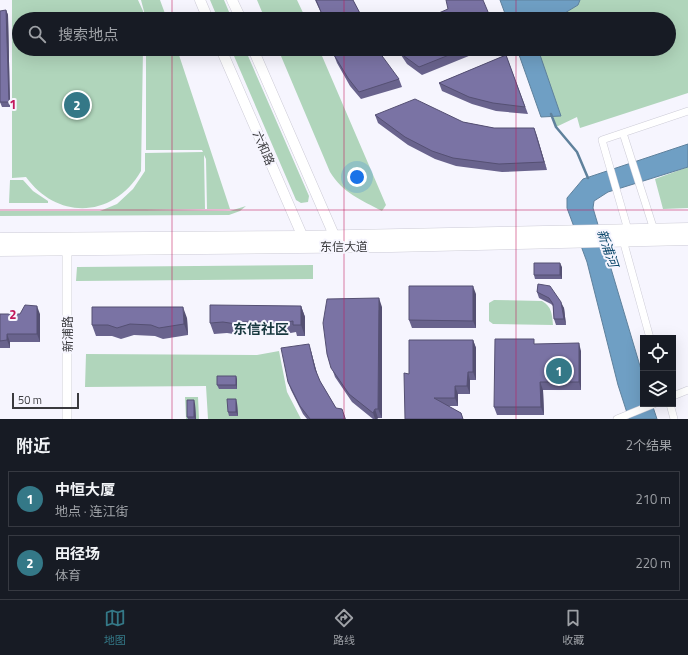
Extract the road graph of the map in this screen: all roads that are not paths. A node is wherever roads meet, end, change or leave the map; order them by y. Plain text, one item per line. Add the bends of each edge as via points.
1 (200, 0) edge
2 (232, 0) edge
3 (205, 12) edge
4 (237, 12) edge
5 (224, 56) edge
6 (257, 56) edge
7 (688, 112) edge
8 (623, 133) junction
9 (688, 229) edge
10 (654, 230) junction
11 (626, 235) junction
12 (607, 236) junction
13 (0, 239) edge
14 (688, 239) edge
15 (337, 241) junction
16 (305, 242) junction
17 (67, 249) junction
18 (0, 250) edge
19 (649, 335) edge
20 (688, 390) edge
21 (676, 395) edge
22 (647, 407) edge
23 (671, 407) edge
24 (620, 418) edge
25 (67, 419) edge
26 (674, 419) edge

1 - 3 main road
2 - 4 main road
5 - 16 main road, 六和路
6 - 15 main road
7 - 8 street
8 - 10 street
8 - 11 street via 602,140
9 - 10 main road, 东信大道
10 - 11 main road, 东信大道
11 - 12 main road, 东信大道
11 - 14 main road, 东信大道
11 - 19 street
12 - 15 main road, 东信大道 via 576,241
12 - 15 main road, 东信大道 via 569,230
13 - 16 main road, 东信大道
15 - 16 main road, 东信大道
16 - 17 main road, 东信大道
17 - 18 main road, 东信大道
17 - 25 street, 新浦路
20 - 21 street
22 - 24 street
23 - 26 street

